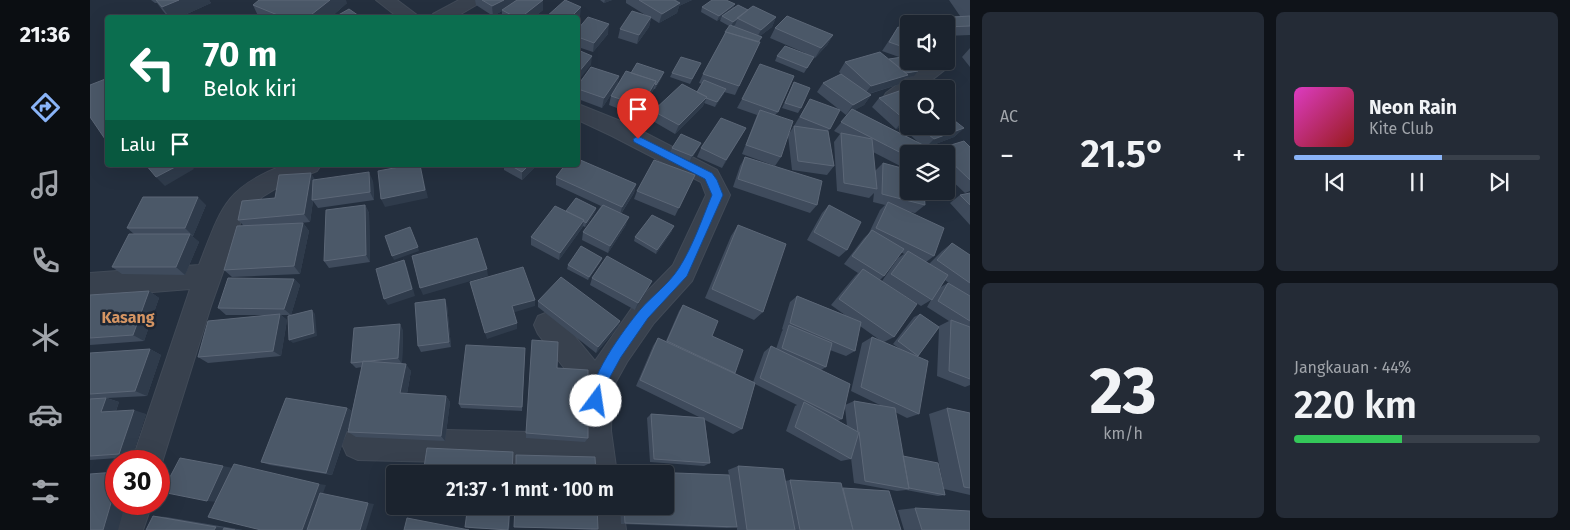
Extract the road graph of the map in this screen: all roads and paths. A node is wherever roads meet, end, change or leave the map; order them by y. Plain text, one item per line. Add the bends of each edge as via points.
1 (385, 0) edge
2 (472, 0) edge
3 (408, 15) edge
4 (444, 15) edge
5 (929, 70) edge
6 (892, 98) edge
7 (580, 113) edge
8 (304, 167) edge
9 (208, 276) junction
10 (90, 286) edge
11 (548, 325) dead end
12 (598, 386) junction
13 (358, 444) edge
14 (152, 450) edge
15 (599, 461) edge
16 (131, 515) edge
17 (607, 515) edge
18 (126, 530) edge
19 (609, 530) edge

1 - 3 street
2 - 4 street
5 - 6 street
7 - 12 street via 709,176 718,195 683,273 644,314
8 - 9 street via 248,194 238,204
9 - 10 street
9 - 14 street
11 - 12 street
12 - 15 street via 595,431
13 - 15 street
16 - 18 street
17 - 19 street

